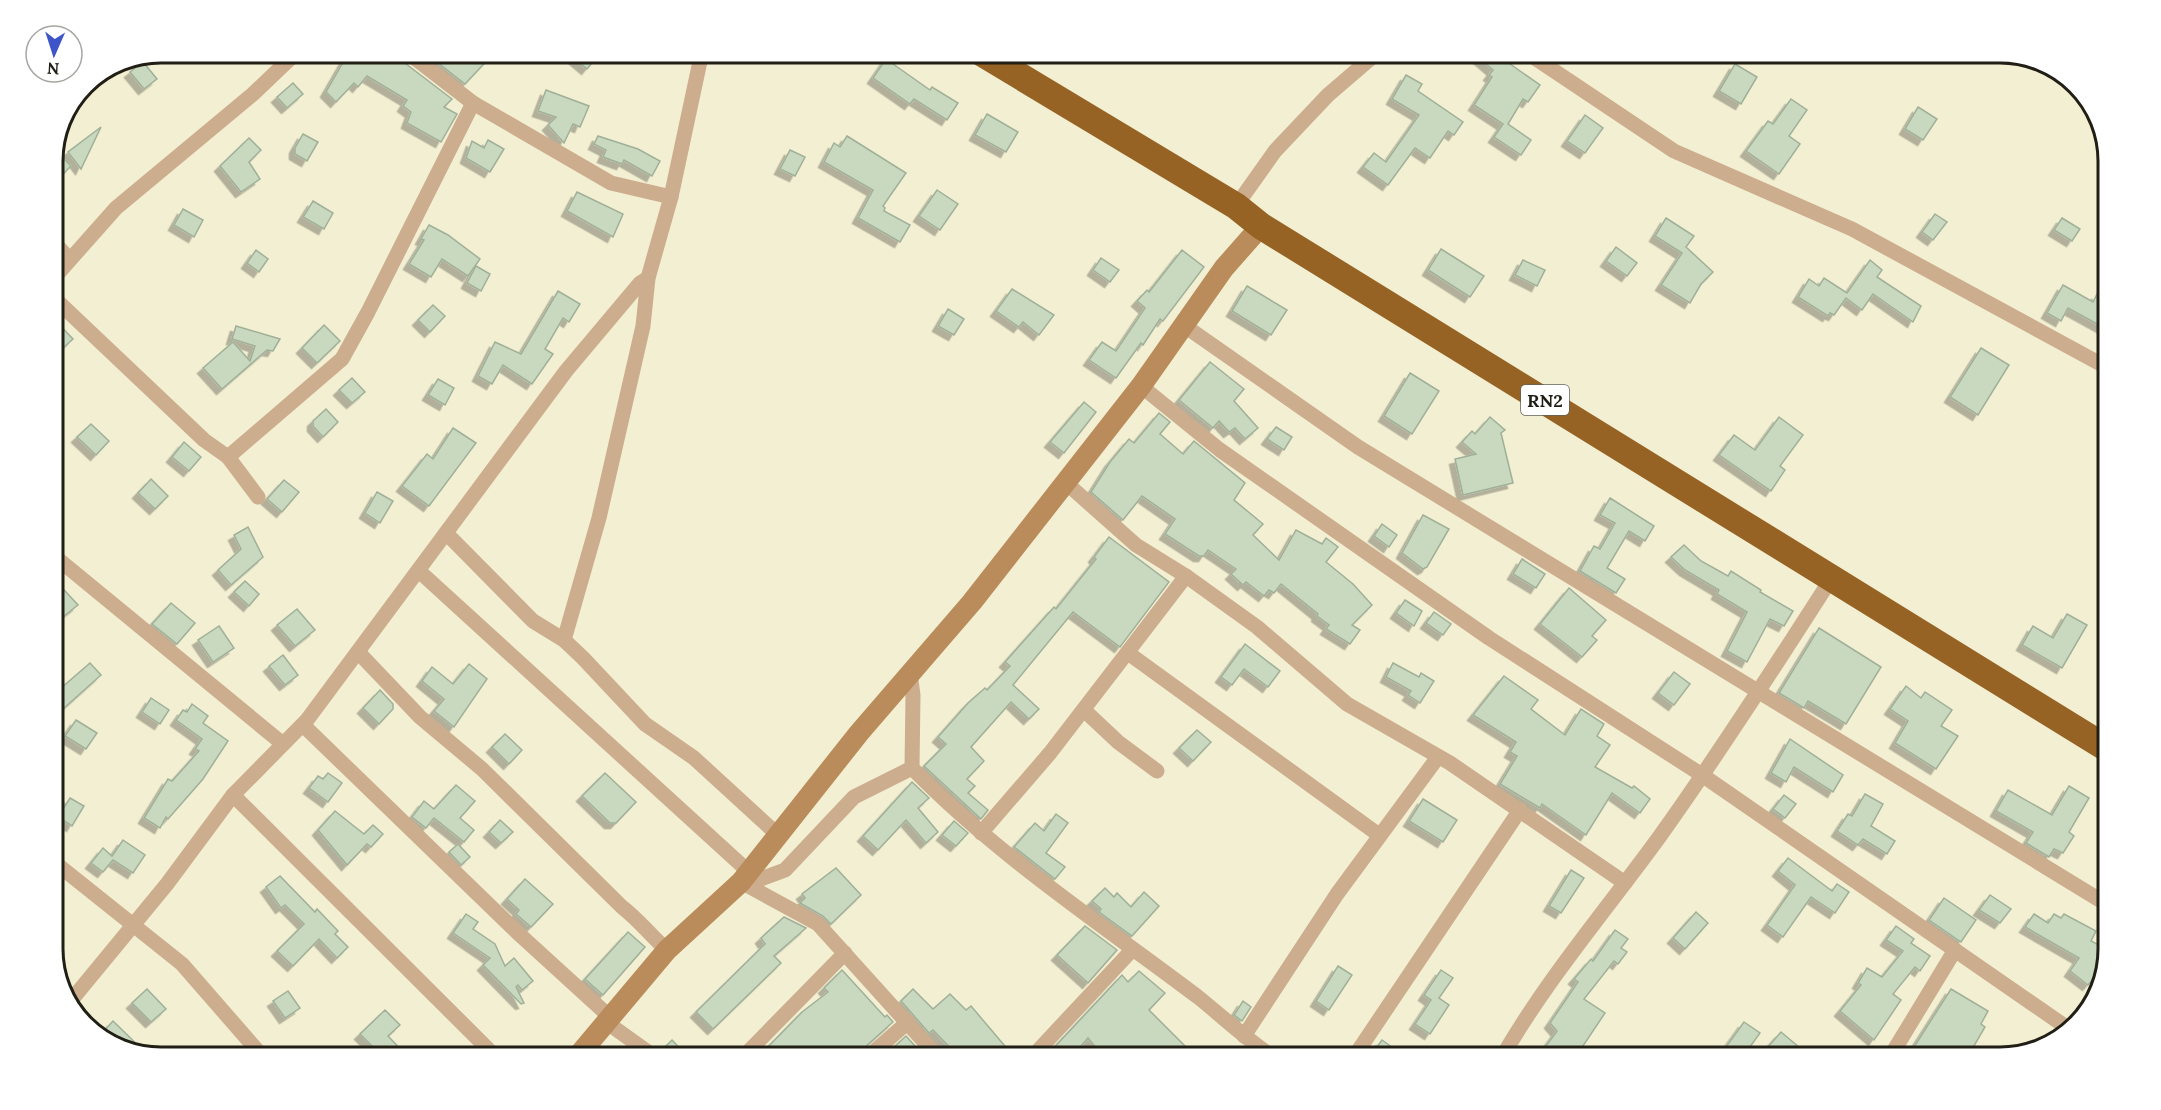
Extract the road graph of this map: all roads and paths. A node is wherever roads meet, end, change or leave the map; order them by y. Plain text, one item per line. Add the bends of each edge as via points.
1 (285, 63) edge
2 (421, 63) edge
3 (700, 63) edge
4 (1000, 63) edge
5 (1365, 63) edge
6 (1542, 63) edge
7 (473, 103) junction
8 (671, 197) junction
9 (1236, 206) junction
10 (1261, 226) junction
11 (63, 252) edge
12 (69, 259) junction
13 (63, 266) edge
14 (648, 278) junction
15 (63, 306) edge
16 (1182, 324) junction
17 (2098, 363) edge
18 (1140, 386) junction
19 (228, 457) junction
20 (1064, 481) junction
21 (258, 497) dead end
22 (446, 533) junction
23 (63, 563) edge
24 (419, 571) junction
25 (1186, 576) junction
26 (1831, 579) junction
27 (564, 640) junction
28 (358, 652) junction
29 (1128, 653) junction
30 (910, 673) junction
31 (1759, 691) junction
32 (1084, 710) junction
33 (303, 725) junction
34 (2098, 743) edge
35 (283, 744) junction
36 (1438, 757) junction
37 (912, 768) junction
38 (1157, 771) dead end
39 (1702, 775) junction
40 (233, 795) junction
41 (1520, 810) junction
42 (981, 833) junction
43 (778, 835) junction
44 (1379, 835) junction
45 (63, 869) edge
46 (744, 879) junction
47 (1625, 883) junction
48 (2098, 898) edge
49 (134, 924) junction
50 (667, 950) junction
51 (1132, 950) junction
52 (1955, 950) junction
53 (844, 953) junction
54 (75, 995) edge
55 (608, 1020) junction
56 (908, 1023) junction
57 (2063, 1024) edge
58 (1244, 1036) junction
59 (758, 1044) junction
60 (254, 1047) edge
61 (485, 1047) edge
62 (586, 1047) edge
63 (641, 1047) edge
64 (755, 1047) edge
65 (760, 1047) edge
66 (881, 1047) edge
67 (929, 1047) edge
68 (1042, 1047) edge
69 (1258, 1047) edge
70 (1361, 1047) edge
71 (1509, 1047) edge
72 (1897, 1047) edge

1 - 12 street via 116,208
2 - 7 street
3 - 8 street
4 - 9 highway, RN2
5 - 9 street via 1328,95 1275,151
6 - 17 street via 1674,151 1852,229
7 - 8 street via 611,183
7 - 19 street via 342,359
8 - 14 street
9 - 10 highway, RN2
10 - 16 street
10 - 26 highway, RN2
11 - 12 street
12 - 13 street
14 - 22 street via 566,371
14 - 27 street via 643,326 602,506
15 - 19 street via 204,440
16 - 18 street
16 - 31 street via 1358,447
18 - 20 street
18 - 39 street via 1220,450 1489,638
19 - 21 street
20 - 25 street via 1136,545
20 - 30 street via 1016,548
22 - 24 street
22 - 27 street via 532,621
23 - 35 street
24 - 28 street
24 - 46 street
25 - 29 street
25 - 36 street via 1257,627 1347,704
26 - 31 street
26 - 34 highway, RN2
27 - 43 street via 645,724 694,758
28 - 33 street
28 - 50 street via 420,717 482,769
29 - 32 street
29 - 44 street
30 - 37 street
30 - 43 street
31 - 39 street
31 - 48 street
32 - 38 street
32 - 42 street
33 - 35 street
33 - 55 street
35 - 40 street
36 - 41 street
36 - 44 street
37 - 42 street
37 - 46 street via 854,797 784,870
39 - 47 street
39 - 52 street
40 - 49 street
40 - 61 street
41 - 47 street
41 - 70 street
42 - 51 street
43 - 46 street
44 - 58 street
45 - 49 street
46 - 50 street
46 - 53 street via 818,924
47 - 71 street
49 - 54 street
49 - 60 street via 182,964
50 - 55 street
51 - 58 street
51 - 68 street
52 - 57 street
52 - 72 street
53 - 56 street
53 - 59 street
55 - 62 street
55 - 63 street
56 - 66 street
56 - 67 street
58 - 69 street
59 - 64 street
59 - 65 street

